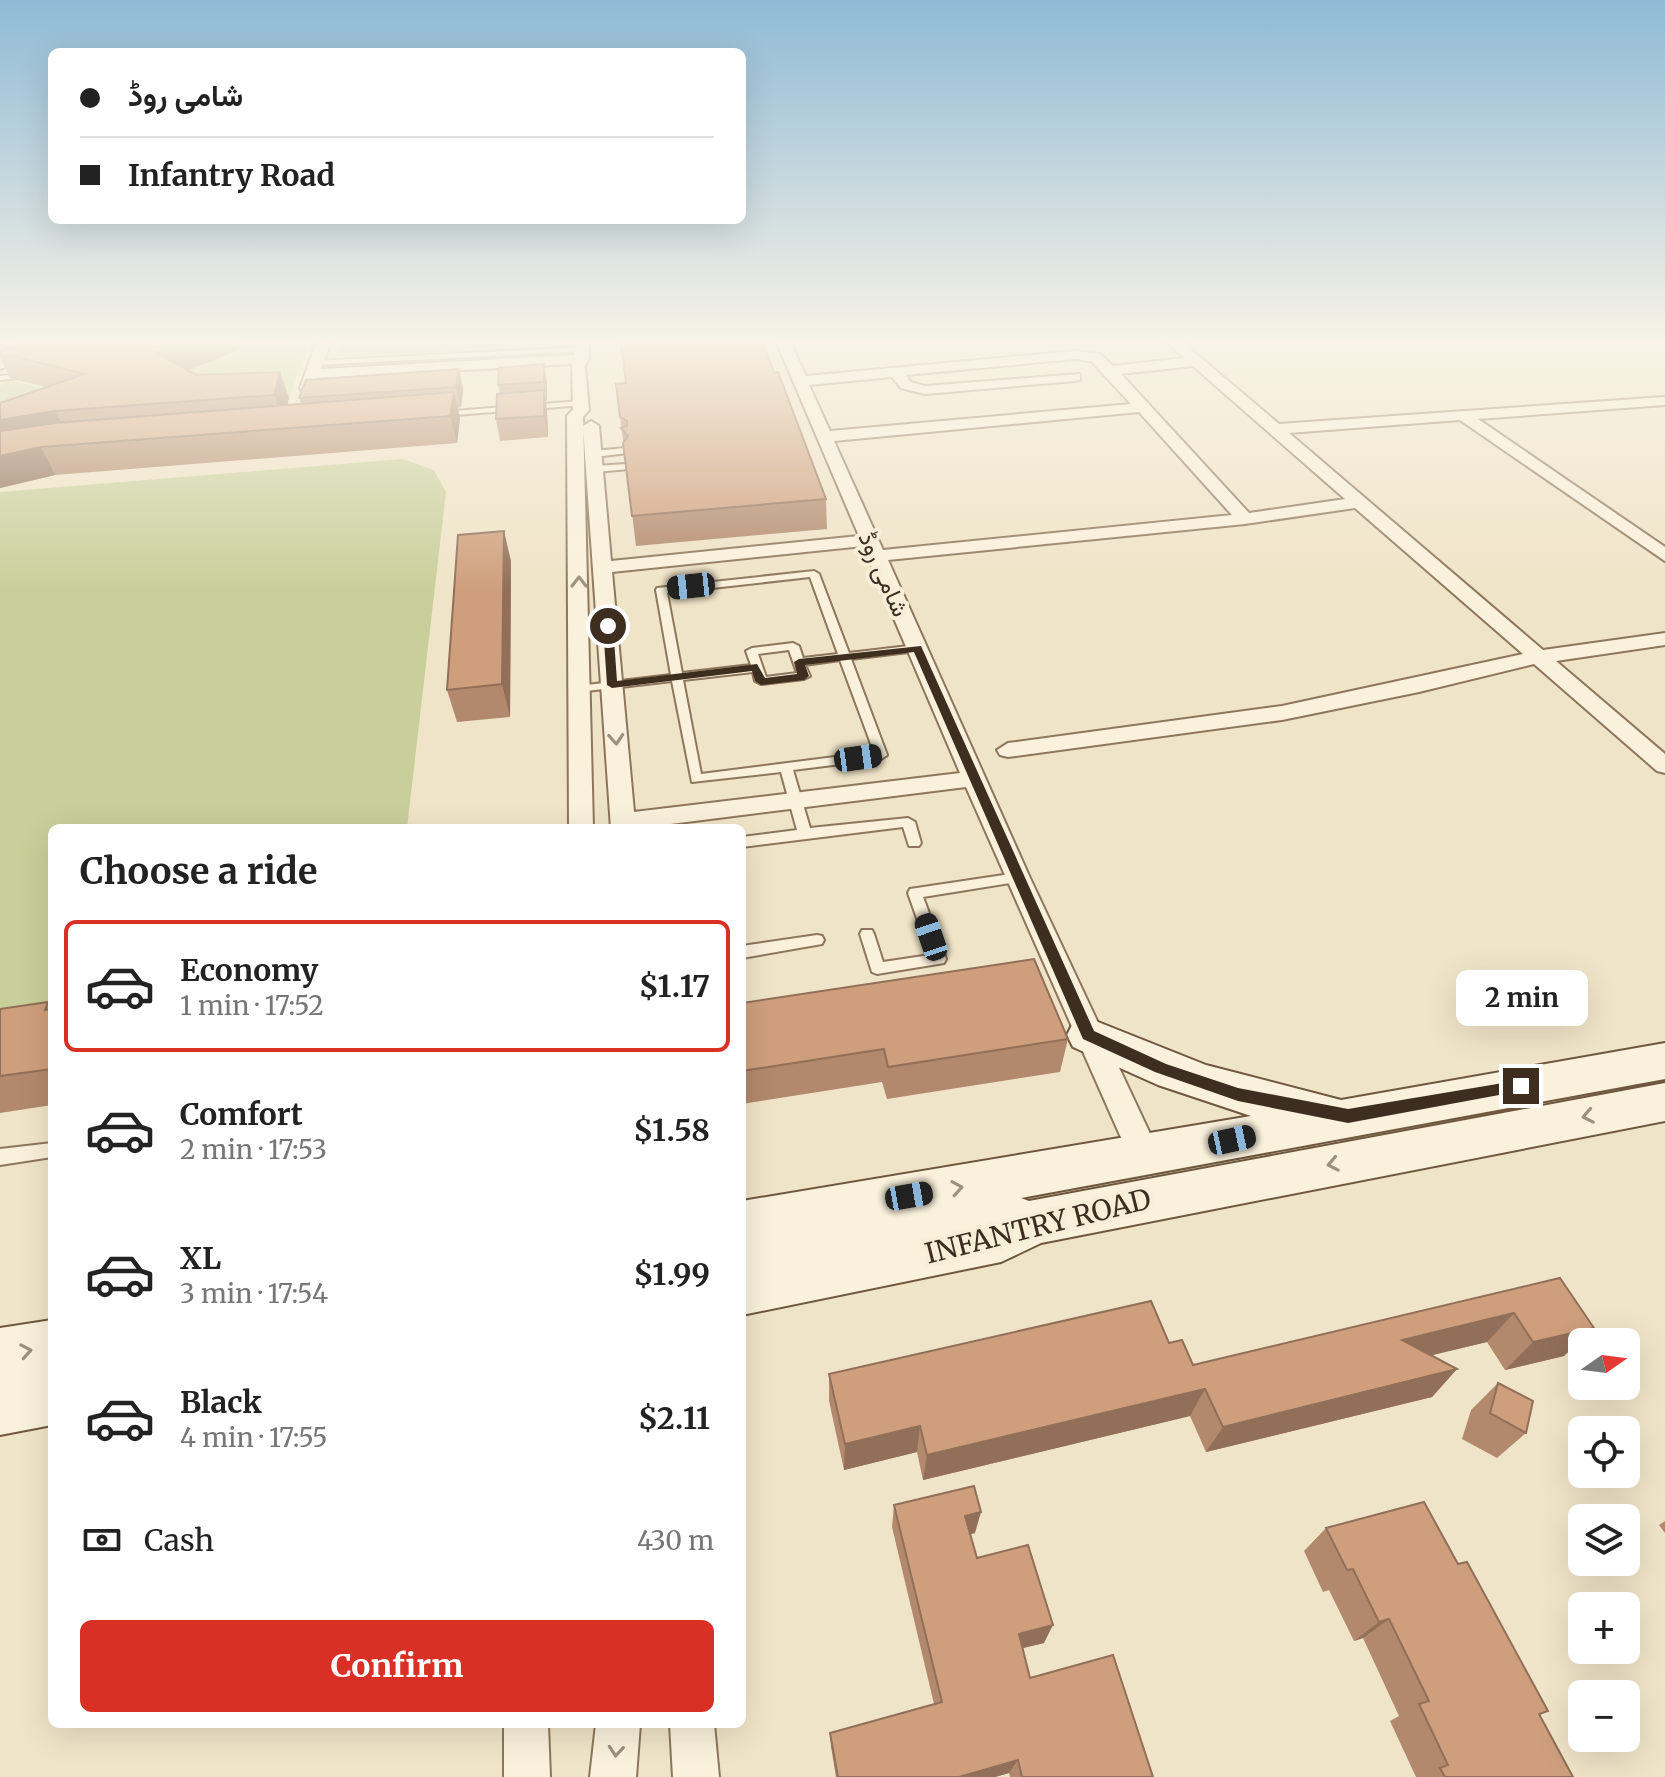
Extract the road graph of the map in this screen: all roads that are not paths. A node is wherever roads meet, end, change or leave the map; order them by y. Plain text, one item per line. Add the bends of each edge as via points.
1 (575, 424) edge
2 (591, 424) edge
3 (817, 424) edge
4 (962, 424) edge
5 (1158, 424) edge
6 (1269, 424) edge
7 (1333, 424) edge
8 (1475, 424) edge
9 (1275, 429) junction
10 (822, 437) junction
11 (625, 451) edge
12 (595, 462) junction
13 (626, 467) edge
14 (1358, 502) junction
15 (1245, 519) junction
16 (601, 532) junction
17 (579, 534) junction
18 (873, 548) junction
19 (1665, 555) edge
20 (604, 567) junction
21 (1665, 639) edge
22 (917, 648) junction
23 (845, 657) junction
24 (1537, 657) junction
25 (799, 662) junction
26 (757, 668) junction
27 (677, 677) junction
28 (612, 685) junction
29 (578, 689) junction
30 (1008, 750) dead end
31 (580, 764) junction
32 (1665, 766) edge
33 (786, 767) junction
34 (973, 779) junction
35 (796, 802) junction
36 (581, 824) edge
37 (597, 824) edge
38 (622, 824) edge
39 (630, 824) edge
40 (805, 833) junction
41 (746, 841) edge
42 (914, 843) dead end
43 (1017, 878) junction
44 (867, 934) dead end
45 (817, 940) dead end
46 (746, 951) edge
47 (1088, 1035) junction
48 (1665, 1061) edge
49 (1665, 1102) edge
50 (1348, 1116) junction
51 (48, 1151) edge
52 (0, 1157) edge
53 (1145, 1157) junction
54 (746, 1196) edge
55 (821, 1211) junction
56 (746, 1222) edge
57 (1033, 1222) junction
58 (746, 1259) edge
59 (746, 1290) edge
60 (48, 1347) edge
61 (0, 1355) edge
62 (48, 1399) edge
63 (0, 1407) edge
64 (526, 1728) edge
65 (618, 1728) edge
66 (692, 1728) edge
67 (527, 1777) edge
68 (613, 1777) edge
69 (696, 1777) edge

1 - 17 street
2 - 12 street
3 - 10 street, شامی روڈ
4 - 10 street
5 - 15 street
6 - 9 street
7 - 9 street
8 - 19 street
9 - 14 street
10 - 18 street, شامی روڈ
11 - 12 lane
12 - 13 lane
12 - 16 street
14 - 15 street
14 - 24 street
15 - 18 street
16 - 17 street
16 - 20 street
29 -> 17 street
18 - 20 street
18 - 22 street, شامی روڈ
20 - 28 street
21 - 24 street
22 - 23 lane
22 - 34 street, شامی روڈ
23 - 25 lane
23 - 27 lane via 814,574 661,590
23 - 33 lane via 881,755
24 - 30 street via 1282,713
24 - 32 street
25 - 26 lane via 804,676 761,681
25 - 26 lane via 793,646 752,651
26 - 27 lane
27 - 28 lane
27 - 33 lane via 696,779
28 - 29 lane
28 -> 38 street
29 - 31 street
31 - 36 street
31 - 37 street via 593,780
33 - 35 lane
34 - 35 street
34 - 43 street, شامی روڈ
35 - 39 street
35 - 40 lane
40 - 41 lane
40 - 42 lane via 908,822
43 - 44 lane via 915,893 939,959 877,968
43 - 47 street, شامی روڈ
45 - 46 lane
47 - 50 main road via 1225,1091
47 - 53 street, شامی روڈ
48 - 50 main road, INFANTRY ROAD
49 -> 57 main road, INFANTRY ROAD
50 - 53 main road, INFANTRY ROAD
51 - 52 lane
55 -> 53 main road, INFANTRY ROAD
54 - 55 main road
55 - 56 main road, INFANTRY ROAD
57 - 58 main road via 998,1214
57 - 59 main road, INFANTRY ROAD via 1001,1239
61 -> 60 main road
62 - 63 main road
64 - 67 street
65 -> 68 street
66 - 69 street

